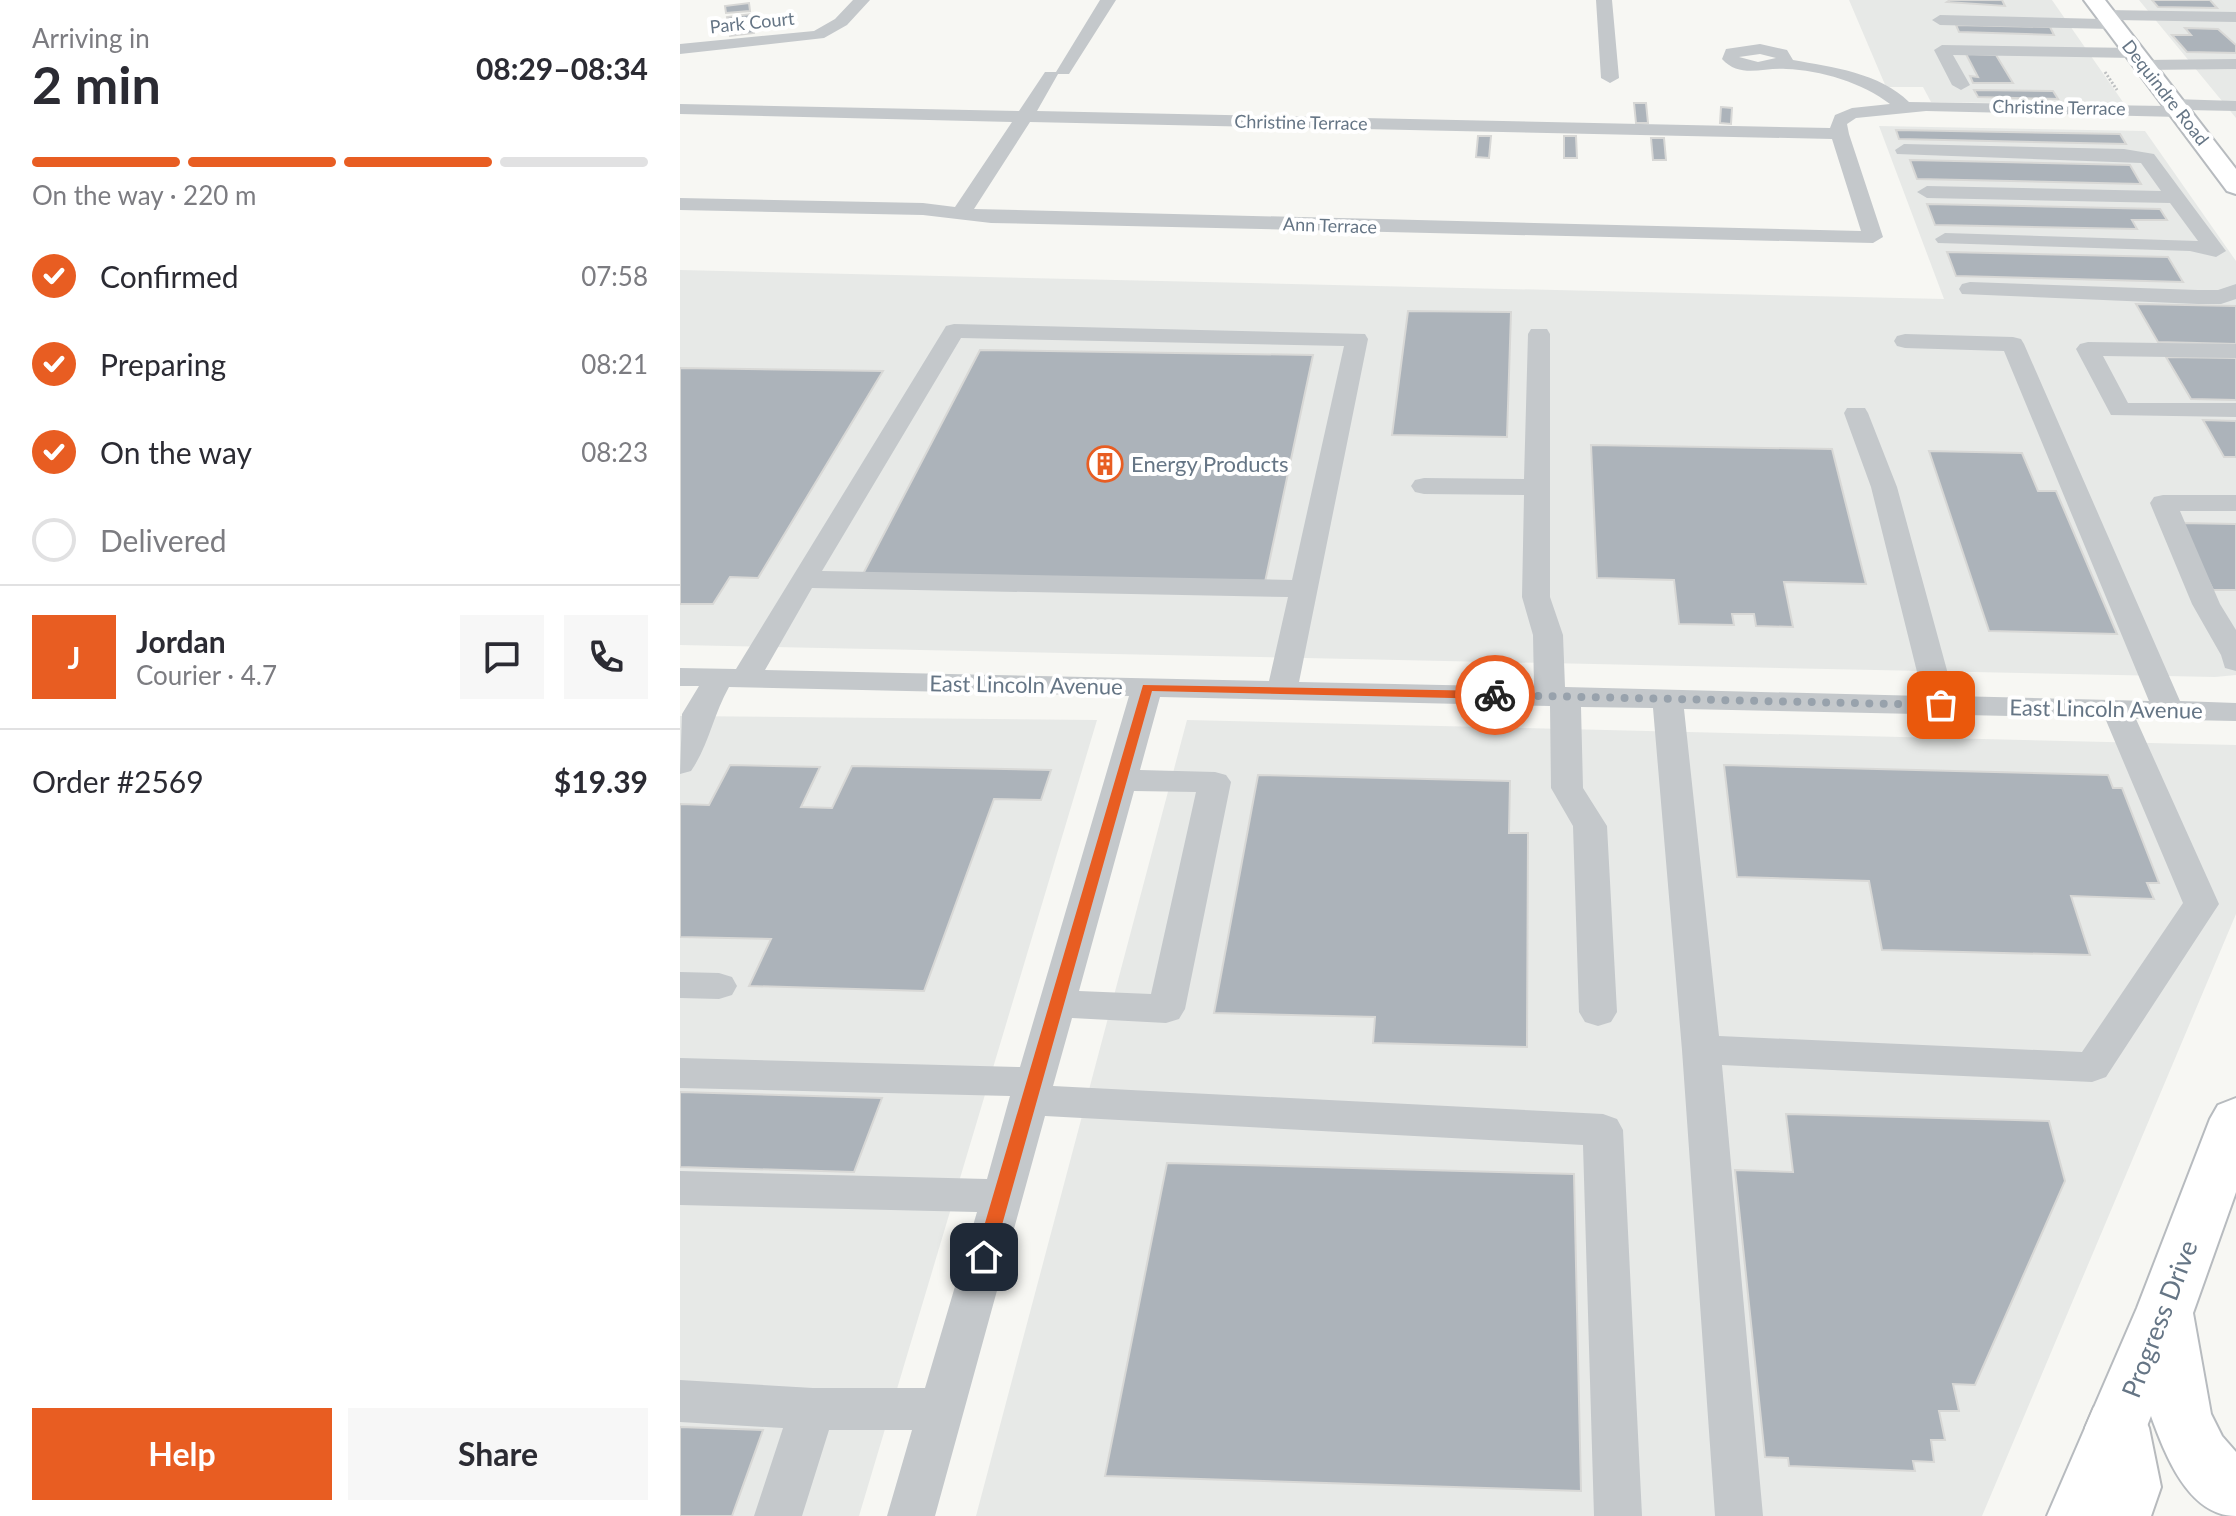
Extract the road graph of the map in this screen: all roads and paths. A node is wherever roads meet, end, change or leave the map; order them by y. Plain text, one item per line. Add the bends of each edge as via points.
1 (862, 0) edge
2 (1108, 0) edge
3 (1604, 0) edge
4 (2041, 5) dead end
5 (2099, 10) edge
6 (2236, 17) edge
7 (680, 49) edge
8 (2139, 59) junction
9 (1783, 63) dead end
10 (2236, 64) edge
11 (1610, 78) dead end
12 (2174, 105) junction
13 (2236, 106) edge
14 (680, 109) edge
15 (1905, 109) junction
16 (1025, 118) junction
17 (1840, 134) junction
18 (1904, 150) dead end
19 (2228, 164) edge
20 (2236, 186) edge
21 (1927, 192) dead end
22 (2178, 197) junction
23 (680, 204) edge
24 (961, 213) junction
25 (1945, 239) dead end
26 (2226, 252) edge
27 (2236, 283) edge
28 (1970, 289) dead end
29 (2236, 291) edge
30 (1539, 334) dead end
31 (1905, 341) dead end
32 (2236, 351) edge
33 (2236, 410) edge
34 (1856, 413) dead end
35 (1424, 486) dead end
36 (1537, 487) junction
37 (2236, 503) edge
38 (803, 579) junction
39 (1304, 589) junction
40 (2206, 604) junction
41 (2236, 605) edge
42 (2236, 662) edge
43 (680, 677) edge
44 (732, 679) junction
45 (1147, 688) junction
46 (1282, 691) junction
47 (1557, 696) junction
48 (1668, 699) junction
49 (1941, 705) junction
50 (2116, 709) junction
51 (2168, 710) junction
52 (2236, 712) edge
53 (680, 764) edge
54 (1122, 780) junction
55 (680, 985) edge
56 (719, 986) dead end
57 (1057, 1003) junction
58 (1598, 1012) dead end
59 (1701, 1050) junction
60 (680, 1073) edge
61 (1031, 1091) junction
62 (2236, 1119) edge
63 (680, 1188) edge
64 (1001, 1196) junction
65 (2166, 1308) junction
66 (680, 1401) edge
67 (813, 1409) junction
68 (942, 1409) junction
69 (2117, 1428) junction
70 (2236, 1491) edge
71 (778, 1516) edge
72 (911, 1516) edge
73 (1618, 1516) edge
74 (1739, 1516) edge
75 (2079, 1516) edge
76 (2118, 1516) edge

1 - 7 street, Park Court via 841,22 818,35
2 - 16 street
3 - 11 street
4 - 5 street via 1936,15
5 - 6 street
5 - 8 main road, Dequindre Road
8 - 10 street
8 - 12 main road, Dequindre Road
8 - 12 street via 1942,50 1958,92 2126,98
9 - 15 street via 1868,85
12 - 13 street
12 - 15 street, Christine Terrace via 2130,116
12 - 19 main road, Dequindre Road
14 - 16 street, Christine Terrace
15 - 17 street, Christine Terrace via 1846,115 1838,124
16 - 17 street, Christine Terrace
16 - 24 street
17 - 24 street, Ann Terrace via 1873,237
18 - 22 street via 2139,155 2152,162
19 - 20 main road, Dequindre Road
21 - 22 street
22 - 26 street
23 - 24 street, Ann Terrace
25 - 26 street via 2190,245
26 - 27 street
28 - 29 street via 2198,297
30 - 36 street
31 - 51 street via 2013,344
32 - 33 street via 2088,349 2120,410
34 - 49 street via 1884,487
35 - 36 street
36 - 47 street via 1536,597
37 - 40 street via 2163,503
38 - 39 street
38 - 39 street via 954,331 1357,339
38 - 44 street
39 - 46 street
40 - 41 street
40 - 42 street
43 - 44 street, East Lincoln Avenue
44 - 45 street, East Lincoln Avenue
44 - 53 street via 698,714
45 - 46 street, East Lincoln Avenue
45 - 54 street
46 - 47 street, East Lincoln Avenue
47 - 48 street, East Lincoln Avenue
47 - 58 street via 1567,788 1590,826
48 - 49 street, East Lincoln Avenue
48 - 59 street
49 - 50 street, East Lincoln Avenue
50 - 51 street, East Lincoln Avenue
50 - 59 street via 2201,904 2092,1067
51 - 52 street, East Lincoln Avenue
54 - 57 street
54 - 57 street via 1215,782 1166,1009
55 - 56 street
57 - 61 street
59 - 74 street
60 - 61 street
61 - 64 street
61 - 73 street via 1603,1130
62 - 65 main road, Progress Drive
63 - 64 street
64 - 68 street
65 - 69 main road, Progress Drive
65 - 70 main road via 2173,1391 2182,1422 2210,1469
66 - 67 street
67 - 68 street
67 - 71 street
68 - 72 street
69 - 75 main road, Progress Drive
69 - 76 highway via 2128,1487

